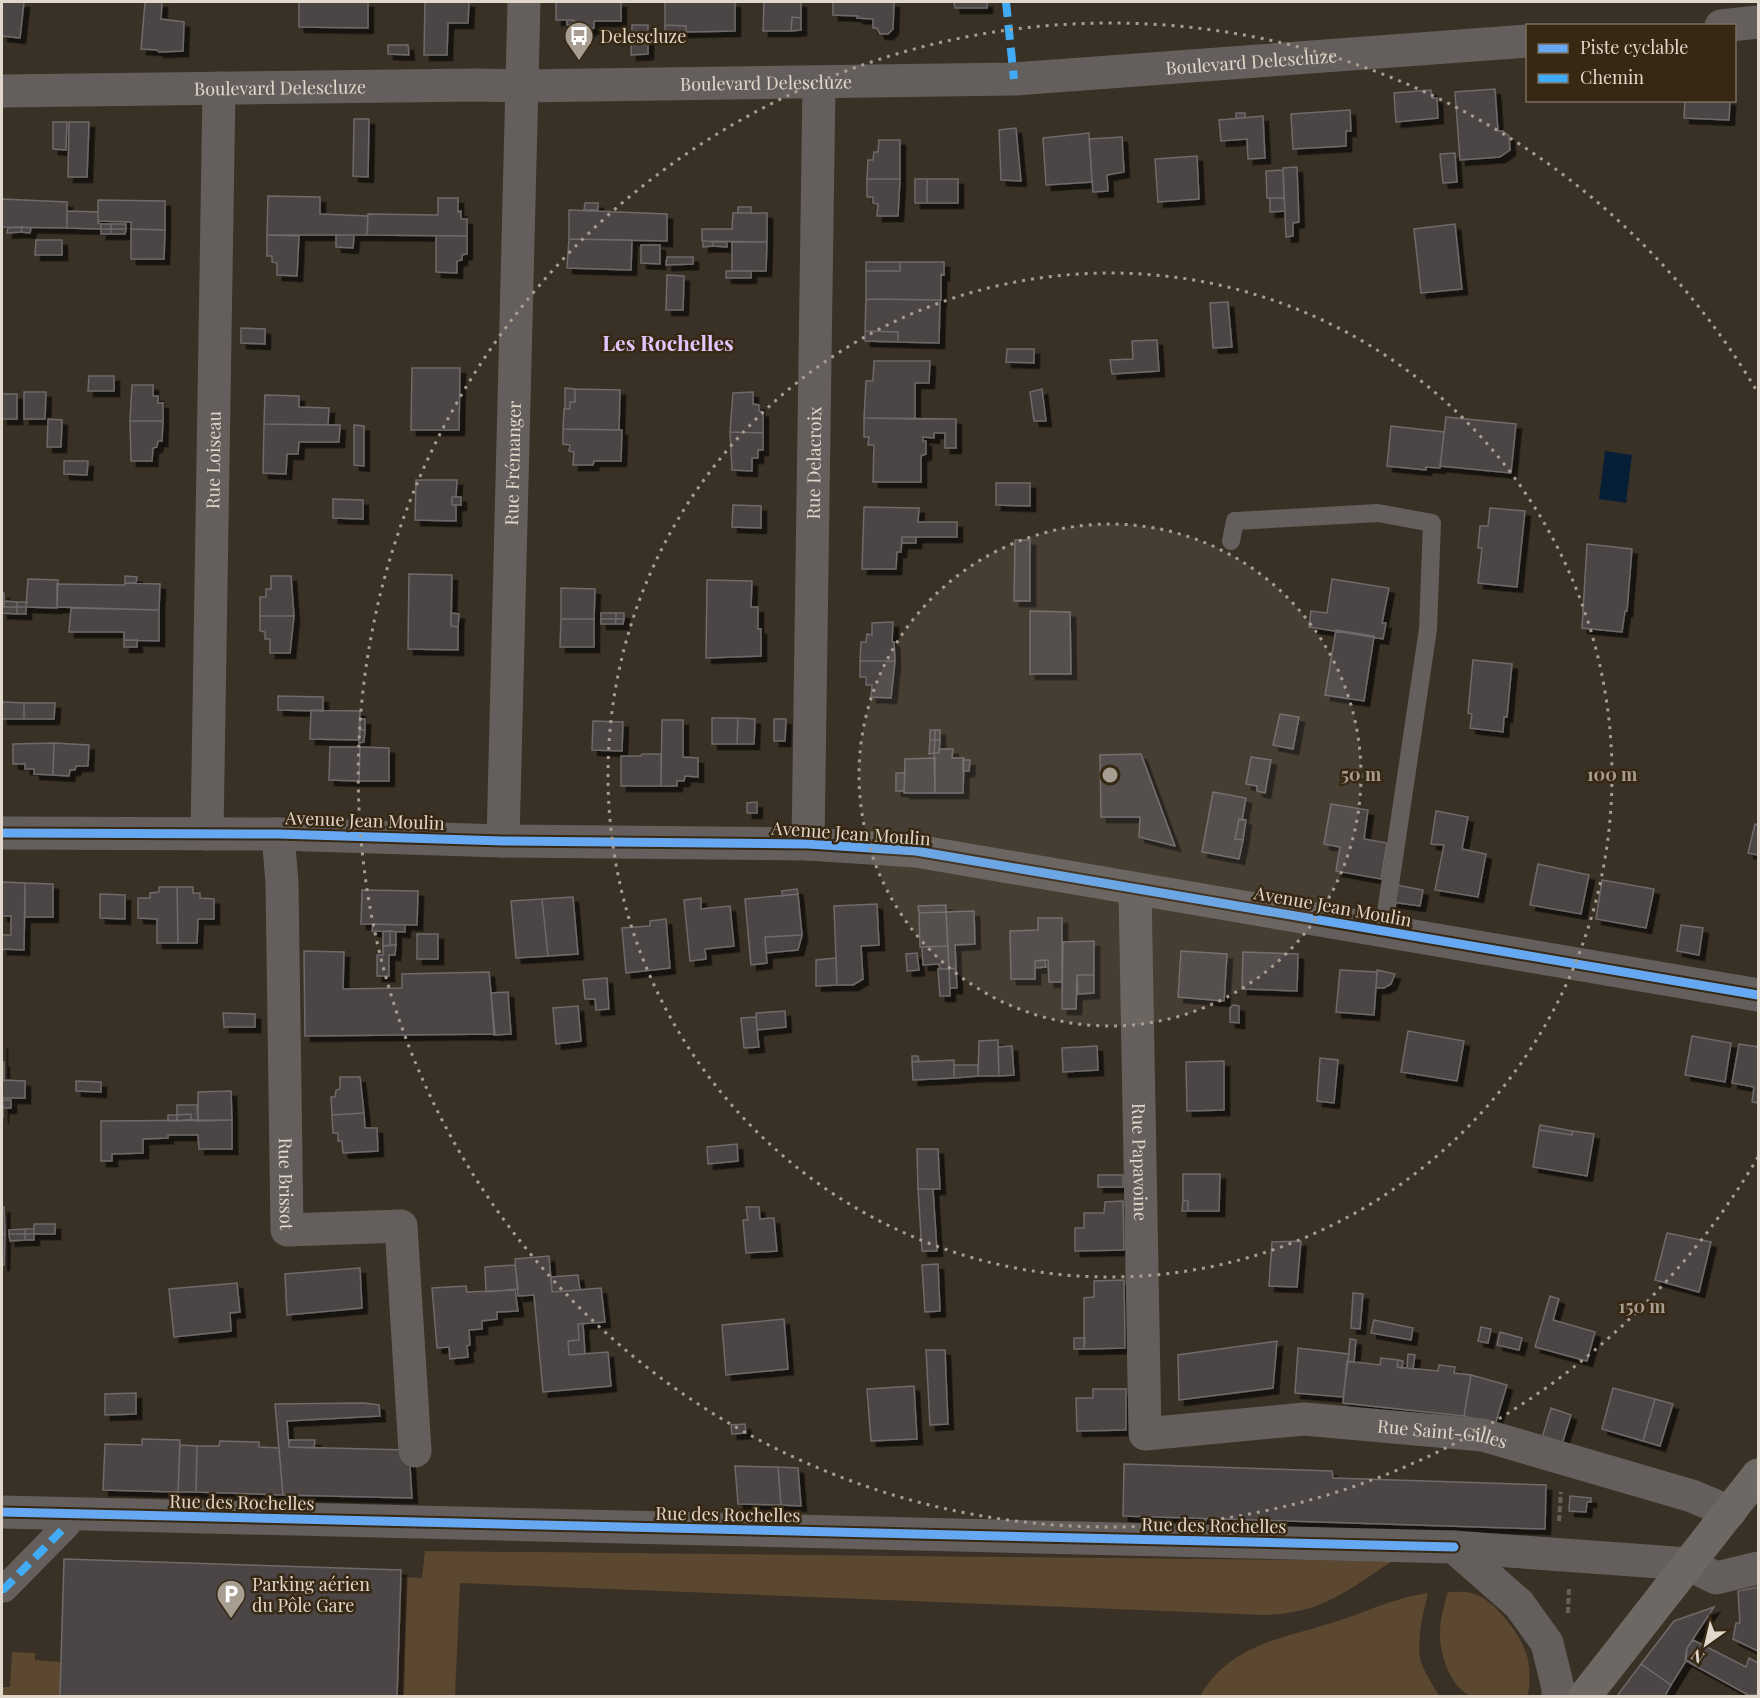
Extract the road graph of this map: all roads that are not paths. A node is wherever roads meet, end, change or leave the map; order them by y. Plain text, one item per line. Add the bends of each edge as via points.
1 (524, 2) edge
2 (1758, 22) edge
3 (1736, 24) edge
4 (1526, 41) edge
5 (819, 82) junction
6 (522, 87) junction
7 (219, 88) junction
8 (2, 91) edge
9 (1231, 541) dead end
10 (2, 833) edge
11 (207, 834) junction
12 (278, 834) junction
13 (503, 841) junction
14 (808, 844) junction
15 (1135, 890) junction
16 (1383, 932) junction
17 (1758, 995) edge
18 (1145, 1434) joint
19 (415, 1451) dead end
20 (1758, 1475) edge
21 (2, 1512) edge
22 (1730, 1512) junction
23 (67, 1525) dead end
24 (1454, 1548) junction
25 (1688, 1564) junction
26 (1758, 1568) edge
27 (2, 1589) edge
28 (1558, 1696) edge
29 (1585, 1696) edge

1 - 6 street, Rue Frémanger
2 - 3 street
4 - 5 street, Boulevard Delescluze via 1014,79
5 - 6 street, Boulevard Delescluze
5 - 14 street, Rue Delacroix
6 - 7 street, Boulevard Delescluze
6 - 13 street, Rue Frémanger
7 - 8 street, Boulevard Delescluze
7 - 11 street, Rue Loiseau
9 - 16 lane via 1235,521 1377,513 1432,523 1428,629
10 - 11 street, Avenue Jean Moulin
11 - 12 street, Avenue Jean Moulin
12 - 13 street, Avenue Jean Moulin
12 - 19 street, Rue Brissot via 287,1230 401,1226
13 - 14 street, Avenue Jean Moulin
14 - 15 street, Avenue Jean Moulin via 916,851
15 - 16 street, Avenue Jean Moulin
15 - 18 street, Rue Papavoine
16 - 17 street, Avenue Jean Moulin
18 - 22 street, Rue Saint-Gilles via 1304,1419 1482,1435 1692,1496
20 - 22 main road
21 - 24 street, Rue des Rochelles
22 - 25 main road
23 - 27 street
24 - 25 street, Rue des Rochelles
24 - 28 street via 1520,1604 1547,1643
25 - 26 street via 1716,1578
25 - 29 main road

